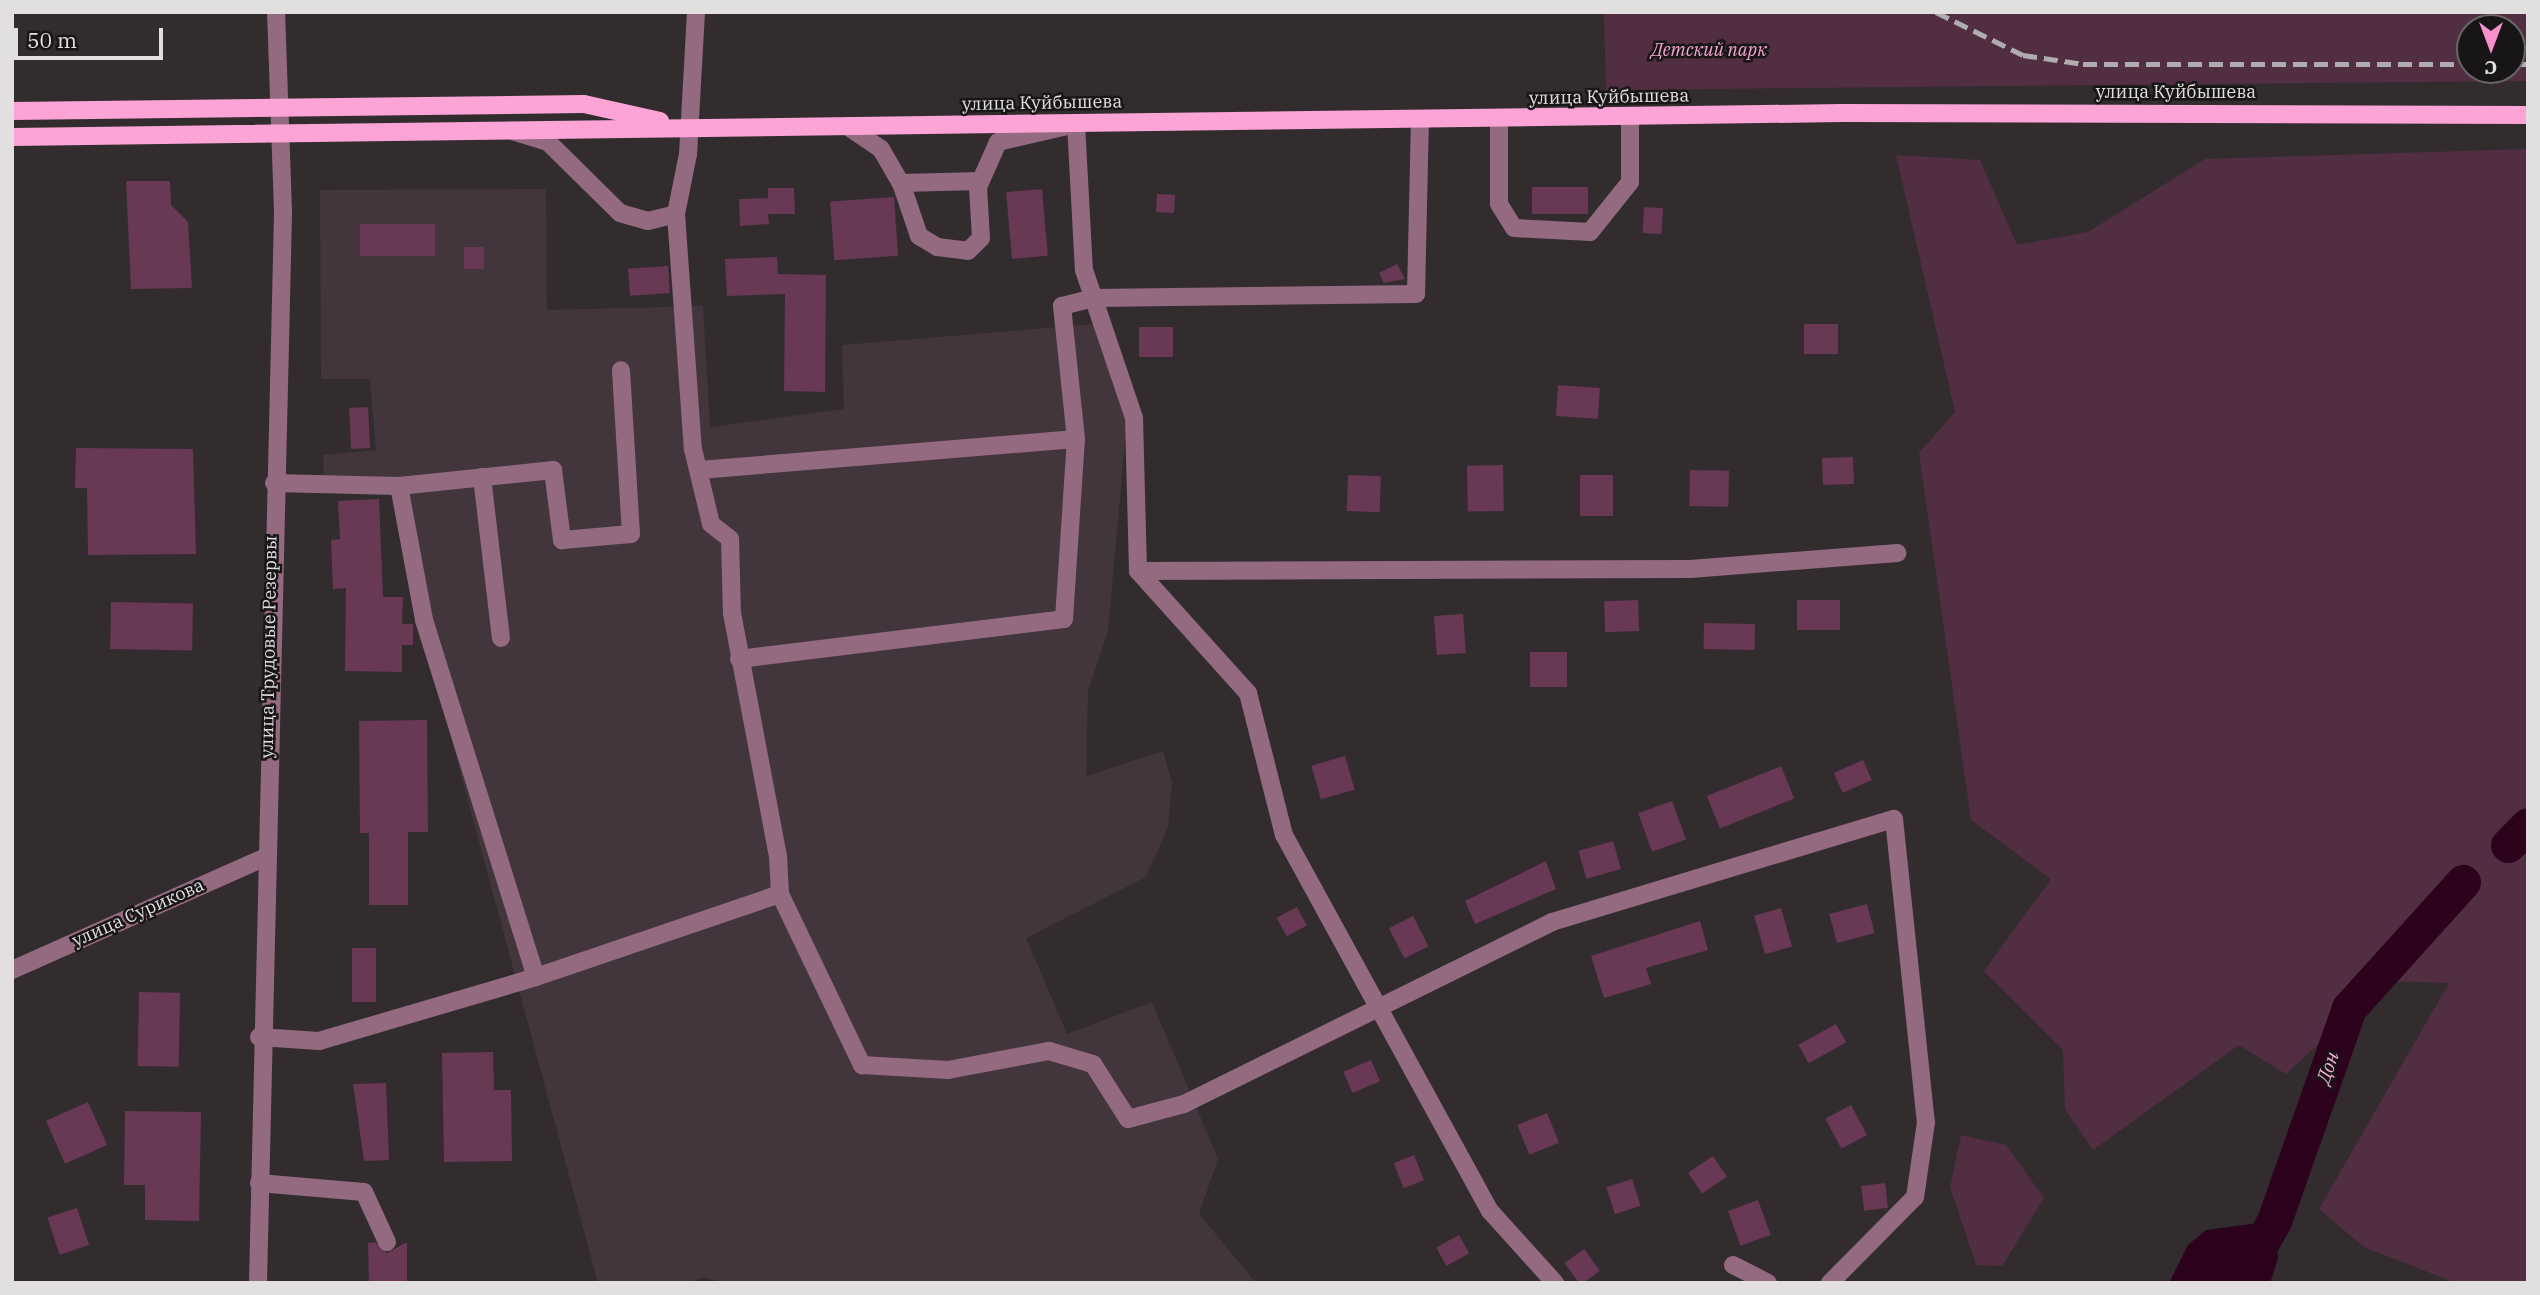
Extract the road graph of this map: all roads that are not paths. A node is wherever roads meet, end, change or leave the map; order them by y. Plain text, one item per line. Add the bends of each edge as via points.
1 (276, 12) edge
2 (696, 12) edge
3 (281, 106) junction
4 (12, 111) edge
5 (2528, 115) edge
6 (1630, 119) junction
7 (1420, 120) junction
8 (1499, 120) junction
9 (1076, 124) junction
10 (848, 126) junction
11 (690, 128) junction
12 (505, 130) junction
13 (281, 134) junction
14 (12, 137) edge
15 (980, 181) junction
16 (901, 183) junction
17 (676, 214) junction
18 (1094, 298) junction
19 (621, 370) dead end
20 (1076, 439) junction
21 (699, 470) junction
22 (482, 477) junction
23 (274, 483) junction
24 (399, 486) junction
25 (1897, 553) dead end
26 (1138, 571) junction
27 (501, 638) dead end
28 (739, 659) junction
29 (264, 858) junction
30 (780, 894) junction
31 (12, 970) edge
32 (536, 977) junction
33 (1376, 1007) junction
34 (259, 1037) junction
35 (259, 1183) junction
36 (387, 1242) dead end
37 (1733, 1265) dead end
38 (258, 1283) edge
39 (1555, 1283) edge
40 (1768, 1283) edge
41 (1830, 1283) edge

1 - 3 street, улица Трудовые Резервы
2 - 11 street
3 - 4 main road
3 - 11 main road via 584,104
3 - 13 street, улица Трудовые Резервы
5 - 6 main road, улица Куйбышева via 1924,113
6 - 8 main road, улица Куйбышева
6 - 8 street via 1630,181 1590,232 1514,228 1499,204
7 - 8 main road, улица Куйбышева
7 - 9 main road, улица Куйбышева
7 - 18 street via 1416,294
9 - 10 main road, улица Куйбышева
9 - 15 street via 998,142
9 - 18 street via 1084,270
10 - 11 main road, улица Куйбышева
10 - 16 street via 881,149
11 - 12 main road
11 - 17 street
12 - 13 main road
12 - 17 street via 548,142 620,212 648,221
13 - 14 main road
13 - 23 street, улица Трудовые Резервы
15 - 16 street
15 - 16 street via 981,238 968,251 937,247 919,236
17 - 21 street
18 - 20 street via 1062,306
18 - 26 street via 1134,418
19 - 22 street via 631,534 562,540 553,470
20 - 21 street
20 - 28 street via 1064,619
21 - 28 street via 711,524 730,539
22 - 24 street
22 - 27 street
23 - 24 street
23 - 29 street, улица Трудовые Резервы
24 - 32 street via 424,620
25 - 26 street via 1690,569
26 - 33 street via 1248,693 1284,835
28 - 30 street via 778,856
29 - 31 street, улица Сурикова
29 - 34 street, улица Трудовые Резервы
30 - 32 street
30 - 33 street via 862,1065 948,1070 1049,1051 1093,1064 1128,1119 1184,1104
32 - 34 street via 319,1041
33 - 39 street via 1490,1211
33 - 41 street via 1552,922 1894,819 1926,1122 1915,1197
34 - 35 street, улица Трудовые Резервы
35 - 36 street via 365,1192
35 - 38 street, улица Трудовые Резервы
37 - 40 street

